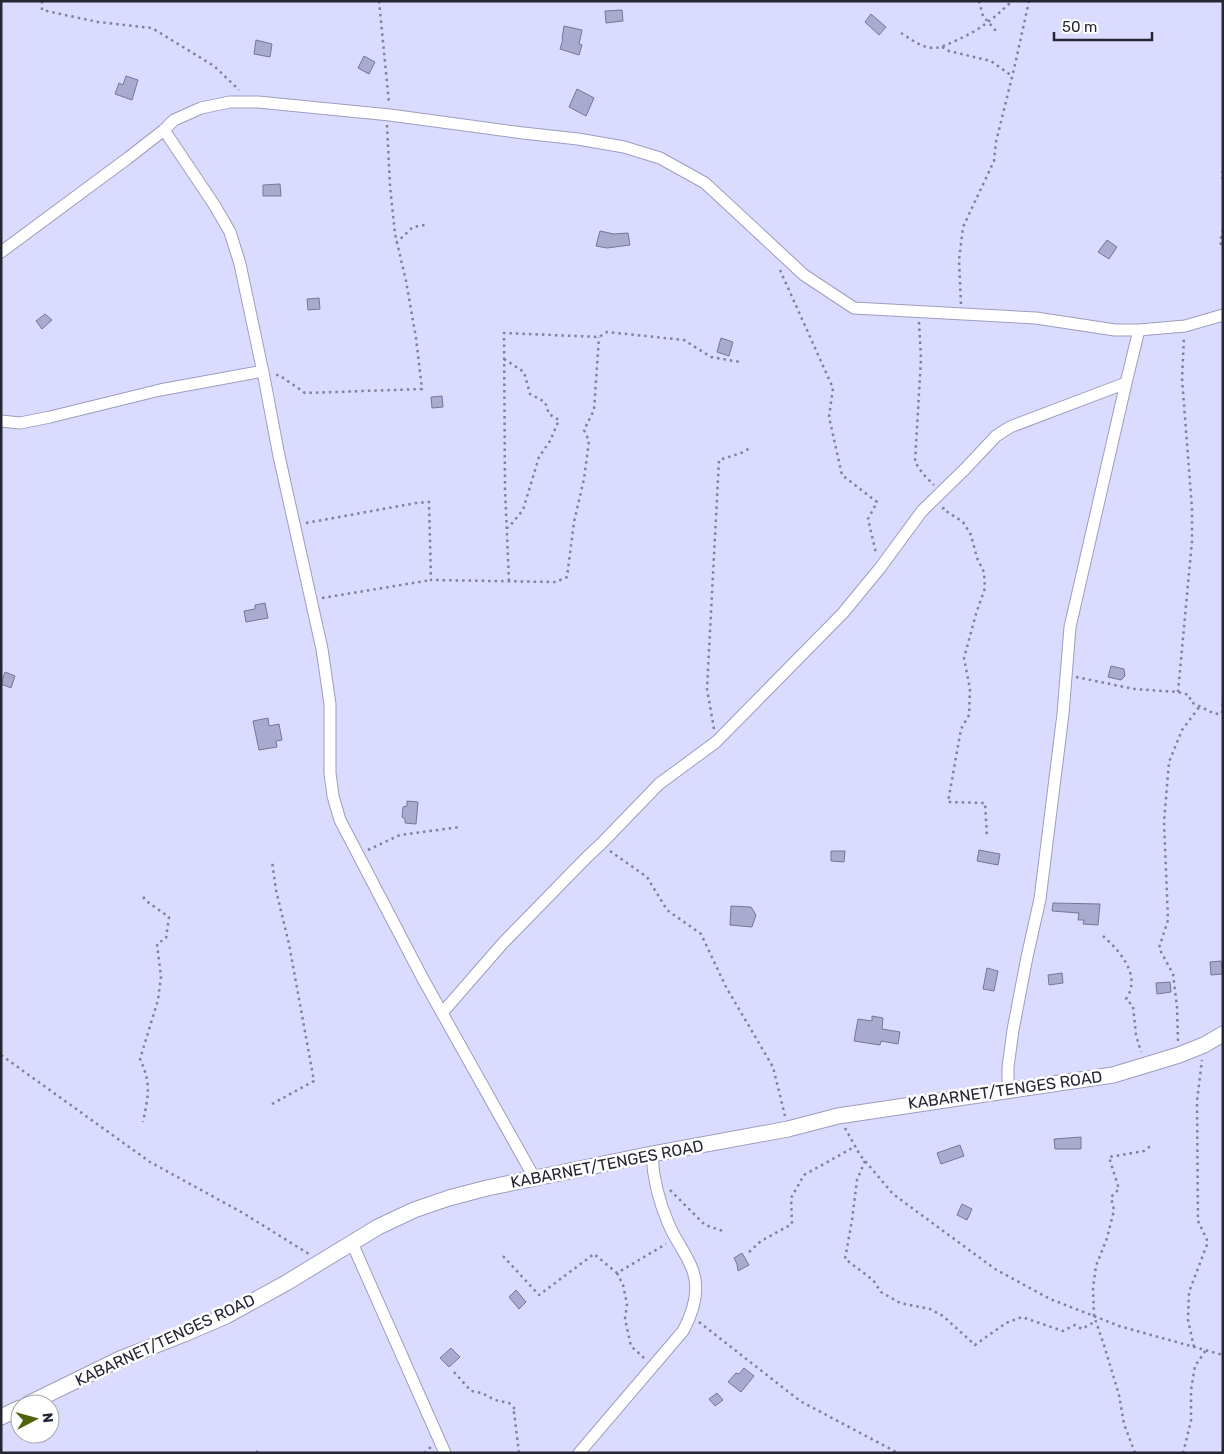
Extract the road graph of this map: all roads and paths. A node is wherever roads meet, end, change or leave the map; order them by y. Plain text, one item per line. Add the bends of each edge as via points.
1 (42, 1) edge
2 (379, 1) edge
3 (980, 1) edge
4 (1012, 1) edge
5 (1029, 1) edge
6 (989, 23) junction
7 (996, 31) dead end
8 (901, 33) dead end
9 (942, 47) junction
10 (1012, 76) junction
11 (252, 102) junction
12 (390, 114) junction
13 (164, 130) junction
14 (1223, 171) edge
15 (1223, 180) edge
16 (425, 225) dead end
17 (1223, 230) edge
18 (396, 242) junction
19 (1223, 249) edge
20 (1, 252) edge
21 (778, 265) dead end
22 (918, 312) junction
23 (961, 313) junction
24 (1223, 315) edge
25 (1185, 326) junction
26 (1140, 330) junction
27 (599, 336) junction
28 (504, 358) junction
29 (740, 362) dead end
30 (264, 374) junction
31 (1126, 383) junction
32 (1, 421) edge
33 (752, 446) dead end
34 (941, 492) junction
35 (294, 526) junction
36 (507, 530) junction
37 (880, 568) junction
38 (431, 580) junction
39 (509, 581) junction
40 (310, 600) junction
41 (1065, 675) junction
42 (1178, 692) junction
43 (1223, 696) edge
44 (1200, 706) junction
45 (1222, 713) edge
46 (716, 742) junction
47 (460, 827) dead end
48 (987, 837) dead end
49 (601, 844) junction
50 (357, 855) junction
51 (272, 861) dead end
52 (143, 896) dead end
53 (1103, 936) dead end
54 (442, 1013) junction
55 (1223, 1034) edge
56 (1204, 1045) junction
57 (1, 1055) edge
58 (1179, 1055) junction
59 (1146, 1066) junction
60 (1008, 1090) junction
61 (272, 1104) dead end
62 (838, 1116) junction
63 (143, 1122) dead end
64 (788, 1129) junction
65 (1152, 1145) dead end
66 (856, 1146) junction
67 (652, 1154) junction
68 (865, 1161) junction
69 (653, 1176) junction
70 (535, 1179) junction
71 (726, 1232) dead end
72 (676, 1238) junction
73 (352, 1243) junction
74 (749, 1252) dead end
75 (503, 1256) dead end
76 (320, 1261) junction
77 (617, 1273) junction
78 (692, 1316) junction
79 (1094, 1316) junction
80 (1096, 1322) junction
81 (1194, 1347) junction
82 (1206, 1350) junction
83 (1223, 1355) edge
84 (653, 1367) junction
85 (454, 1372) dead end
86 (48, 1394) edge
87 (445, 1453) edge
88 (519, 1453) edge
89 (579, 1453) edge
90 (898, 1453) edge
91 (1135, 1453) edge
92 (1183, 1453) edge

1 - 11 path via 42,10 98,22 152,28 214,66
2 - 12 path
3 - 6 path via 983,16
4 - 6 path
5 - 10 path
6 - 7 path
6 - 9 path
8 - 9 path via 918,44
9 - 10 path via 991,61
10 - 23 path via 994,161 963,227 959,260
11 - 12 street
11 - 13 street via 230,102 201,108 174,120
12 - 18 path via 386,128
12 - 22 street via 524,134 578,138 660,158 705,183 804,275 854,308
13 - 20 street
13 - 30 street via 230,232
14 - 15 path
16 - 18 path via 413,227
17 - 19 path via 1220,242
18 - 30 path via 406,281 422,390 304,393 279,375
21 - 37 path via 833,388 829,417 842,475 877,502 868,519
22 - 23 street
22 - 34 path via 921,359 915,462 922,474
23 - 26 street via 1045,318 1115,330
24 - 25 street
25 - 26 street
25 - 42 path via 1182,378 1192,540
26 - 31 street
27 - 28 path via 504,333
27 - 29 path via 607,332 684,340 711,357
27 - 39 path via 594,410 584,430 589,441 568,577 556,582
28 - 36 path
28 - 36 path via 524,372 530,394 545,402 549,414 559,420 539,457 523,510
30 - 32 street via 160,390 20,423
30 - 35 street
31 - 34 street via 996,436
31 - 41 street via 1070,627
33 - 46 path via 719,460 707,690
34 - 37 street via 922,511
34 - 48 path via 947,501 943,509 963,522 971,535 984,572 985,588 964,658 970,689 969,715 961,729 948,802 985,803
35 - 38 path via 429,502
35 - 40 street
36 - 39 path
37 - 46 street via 843,613
38 - 39 path
38 - 40 path
40 - 50 street via 322,649 330,704 333,796 340,820
41 - 42 path via 1134,690
41 - 60 street via 1040,899 1013,1030
42 - 44 path via 1189,695 1191,702
43 - 45 path
44 - 45 path via 1215,714
44 - 58 path via 1182,730 1169,762 1164,822 1168,920 1159,948 1173,974
46 - 49 street via 659,784
47 - 50 path via 400,835
49 - 54 street via 503,943
49 - 64 path via 647,876 667,910 701,934 726,987 773,1067
50 - 54 street
51 - 61 path via 314,1081
52 - 63 path via 169,917 166,938 157,944 161,977 158,1000 140,1059 149,1088
53 - 59 path via 1127,964 1132,981 1126,999 1133,1006 1136,1035
54 - 70 street
55 - 56 street, KABARNET/TENGES ROAD
56 - 58 street, KABARNET/TENGES ROAD
56 - 81 path via 1197,1101 1198,1221 1208,1242 1189,1292 1188,1320
57 - 76 path via 150,1162 243,1213
58 - 59 street, KABARNET/TENGES ROAD
59 - 60 street, KABARNET/TENGES ROAD via 1113,1075
60 - 62 street, KABARNET/TENGES ROAD
62 - 64 street, KABARNET/TENGES ROAD
62 - 66 path
64 - 67 street, KABARNET/TENGES ROAD
65 - 79 path via 1144,1151 1109,1157 1119,1189 1111,1196 1114,1210 1096,1266
66 - 68 path
66 - 74 path via 804,1175 791,1198 792,1224 761,1241
67 - 69 street
67 - 70 street, KABARNET/TENGES ROAD
68 - 79 path via 893,1194 995,1269 1050,1299
68 - 80 path via 857,1180 845,1259 872,1280 881,1292 900,1303 930,1308 975,1345 1006,1323 1022,1317 1063,1331 1075,1325 1082,1328
69 - 71 path via 706,1225
69 - 72 street via 669,1227
70 - 73 street, KABARNET/TENGES ROAD via 431,1204 378,1227
72 - 77 path
72 - 78 street via 695,1277
73 - 76 street, KABARNET/TENGES ROAD
73 - 87 street
75 - 77 path via 539,1295 594,1254
76 - 86 street, KABARNET/TENGES ROAD via 226,1316 120,1359
77 - 84 path via 627,1304 625,1320 631,1346
78 - 84 street via 683,1332
78 - 90 path via 800,1400
79 - 80 path
79 - 81 path
80 - 91 path
81 - 82 path
82 - 83 path
82 - 92 path via 1195,1366 1190,1421
84 - 89 street
85 - 88 path via 471,1391 508,1403 516,1410

